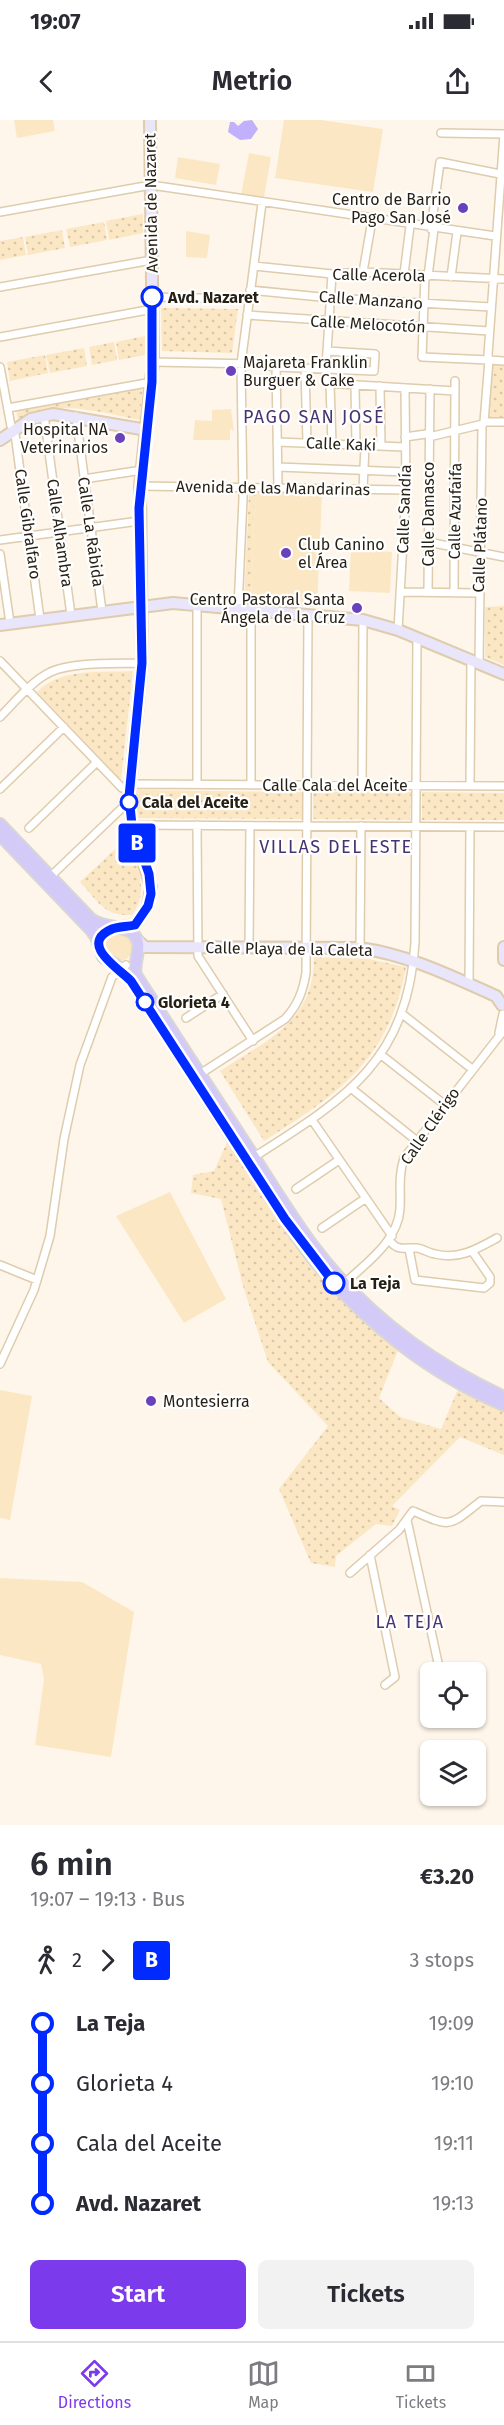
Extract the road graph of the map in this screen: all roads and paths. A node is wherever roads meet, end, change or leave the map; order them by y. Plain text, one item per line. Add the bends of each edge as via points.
1 (150, 120) edge
2 (441, 133) dead end
3 (504, 134) edge
4 (500, 174) junction
5 (151, 185) junction
6 (262, 203) junction
7 (0, 212) edge
8 (372, 220) junction
9 (500, 220) edge
10 (410, 226) junction
11 (433, 229) junction
12 (457, 232) junction
13 (495, 236) junction
14 (152, 260) junction
15 (254, 266) junction
16 (363, 272) junction
17 (332, 274) junction
18 (404, 274) junction
19 (427, 276) junction
20 (451, 277) junction
21 (493, 279) junction
22 (504, 279) edge
23 (0, 287) edge
24 (250, 290) junction
25 (152, 297) junction
26 (331, 298) junction
27 (249, 299) junction
28 (424, 304) junction
29 (491, 307) junction
30 (153, 309) junction
31 (247, 315) junction
32 (329, 322) junction
33 (423, 328) junction
34 (489, 331) junction
35 (0, 337) edge
36 (327, 351) junction
37 (489, 360) junction
38 (504, 361) edge
39 (153, 362) junction
40 (241, 364) junction
41 (0, 367) edge
42 (276, 368) junction
43 (305, 369) junction
44 (325, 369) junction
45 (455, 381) dead end
46 (152, 382) junction
47 (328, 383) junction
48 (356, 385) junction
49 (380, 387) junction
50 (405, 388) junction
51 (430, 389) junction
52 (455, 391) junction
53 (8, 408) junction
54 (44, 415) junction
55 (76, 416) junction
56 (504, 422) edge
57 (484, 424) junction
58 (13, 430) junction
59 (147, 430) junction
60 (455, 430) junction
61 (430, 435) junction
62 (405, 437) junction
63 (0, 440) edge
64 (277, 442) junction
65 (307, 443) junction
66 (332, 444) junction
67 (356, 445) junction
68 (365, 446) junction
69 (381, 446) junction
70 (405, 447) junction
71 (278, 467) junction
72 (142, 470) junction
73 (364, 470) junction
74 (406, 472) junction
75 (84, 479) junction
76 (140, 486) junction
77 (242, 487) junction
78 (278, 487) junction
79 (363, 489) junction
80 (406, 490) junction
81 (139, 521) junction
82 (90, 528) junction
83 (60, 532) junction
84 (29, 536) junction
85 (0, 540) edge
86 (428, 542) junction
87 (454, 547) junction
88 (481, 553) junction
89 (0, 554) edge
90 (504, 557) edge
91 (2, 580) edge
92 (400, 592) junction
93 (428, 592) junction
94 (454, 593) junction
95 (478, 593) junction
96 (197, 604) junction
97 (142, 605) junction
98 (238, 608) junction
99 (251, 610) junction
100 (102, 611) junction
101 (71, 615) junction
102 (308, 615) junction
103 (40, 619) junction
104 (363, 620) junction
105 (5, 624) edge
106 (398, 630) junction
107 (417, 638) junction
108 (0, 661) edge
109 (475, 662) junction
110 (142, 663) junction
111 (504, 674) edge
112 (28, 690) junction
113 (0, 717) edge
114 (64, 728) junction
115 (97, 762) junction
116 (197, 784) junction
117 (251, 784) junction
118 (308, 785) junction
119 (362, 785) junction
120 (129, 786) junction
121 (416, 786) junction
122 (470, 786) junction
123 (504, 786) edge
124 (0, 789) edge
125 (130, 807) junction
126 (0, 824) edge
127 (132, 825) junction
128 (197, 825) junction
129 (250, 826) junction
130 (307, 826) junction
131 (361, 826) junction
132 (416, 826) junction
133 (470, 827) junction
134 (504, 827) edge
135 (29, 828) dead end
136 (0, 835) edge
137 (51, 876) junction
138 (135, 925) junction
139 (117, 928) junction
140 (100, 945) junction
141 (138, 947) junction
142 (196, 947) junction
143 (249, 947) junction
144 (306, 947) junction
145 (504, 947) edge
146 (360, 948) junction
147 (414, 960) junction
148 (504, 960) edge
149 (116, 968) junction
150 (469, 984) junction
151 (223, 994) junction
152 (502, 1004) edge
153 (401, 1013) junction
154 (186, 1018) dead end
155 (502, 1032) edge
156 (253, 1041) junction
157 (380, 1054) junction
158 (472, 1069) junction
159 (200, 1074) junction
160 (352, 1089) junction
161 (445, 1105) junction
162 (312, 1120) junction
163 (417, 1141) junction
164 (254, 1157) junction
165 (339, 1160) junction
166 (296, 1189) dead end
167 (366, 1198) junction
168 (322, 1228) dead end
169 (390, 1238) junction
170 (497, 1238) dead end
171 (409, 1249) junction
172 (472, 1251) junction
173 (0, 1265) edge
174 (37, 1280) junction
175 (345, 1283) junction
176 (0, 1364) edge
177 (504, 1397) edge
178 (504, 1405) edge
179 (504, 1502) edge
180 (407, 1520) junction
181 (370, 1555) junction
182 (350, 1573) dead end
183 (438, 1662) edge
184 (385, 1685) dead end

1 - 5 street, Avenida de Nazaret
2 - 3 street
3 - 4 street, Calle Plátano
4 - 9 street, Calle Plátano
4 - 11 street via 440,162
5 - 6 street
5 - 7 street
5 - 14 street, Avenida de Nazaret
6 - 8 street
6 - 15 street
8 - 10 street
8 - 16 street
9 - 13 street, Calle Plátano
10 - 11 street
10 - 18 street
11 - 12 street
11 - 19 street
12 - 13 street
12 - 20 street
13 - 21 street, Calle Plátano
14 - 23 street
14 - 25 street, Avenida de Nazaret
15 - 17 street, Calle Acerola
15 - 24 street
16 - 17 street, Calle Acerola
16 - 18 street, Calle Acerola
17 - 26 street
18 - 19 street, Calle Acerola
19 - 20 street, Calle Acerola
19 - 28 street
20 - 21 street, Calle Acerola
21 - 22 street, Calle Acerola
21 - 29 street, Calle Plátano
24 - 26 street, Calle Manzano
24 - 27 street
25 - 27 street
25 - 30 street, Avenida de Nazaret
26 - 28 street, Calle Manzano
26 - 32 street
27 - 31 street
28 - 29 street, Calle Manzano
28 - 33 street
29 - 34 street, Calle Plátano
30 - 35 street
30 - 39 street, Avenida de Nazaret
31 - 32 street, Calle Melocotón
31 - 40 street
32 - 33 street, Calle Melocotón
32 - 36 street
33 - 34 street, Calle Melocotón
33 - 37 street via 422,357
34 - 37 street, Calle Plátano
36 - 44 street
36 - 44 street via 375,354 374,371
37 - 38 street
37 - 57 street, Calle Plátano
39 - 40 street
39 - 46 street, Avenida de Nazaret
40 - 42 street
40 - 77 street
41 - 53 street, Calle Gibralfaro
42 - 43 street
42 - 64 street
43 - 44 street
43 - 65 street
44 - 47 street
45 - 52 street, Calle Azufaifa
46 - 53 street
46 - 59 street, Avenida de Nazaret
47 - 48 street
47 - 66 street
48 - 49 street
48 - 67 street
49 - 50 street
49 - 69 street
50 - 51 street
50 - 62 street, Calle Sandía
51 - 52 street
51 - 61 street, Calle Damasco
52 - 60 street, Calle Azufaifa
53 - 58 street, Calle Gibralfaro
54 - 55 street
54 - 58 street
54 - 83 street, Calle Alhambra
55 - 59 street
55 - 75 street, Calle La Rábida
56 - 57 street
57 - 60 street
57 - 88 street, Calle Plátano
58 - 63 street
58 - 84 street, Calle Gibralfaro
59 - 72 street, Avenida de Nazaret
60 - 61 street
60 - 87 street, Calle Azufaifa
61 - 62 street
61 - 86 street, Calle Damasco
62 - 70 street, Calle Sandía
64 - 65 street, Calle Kaki
64 - 71 street
65 - 66 street, Calle Kaki
66 - 67 street, Calle Kaki
67 - 68 street, Calle Kaki
68 - 69 street, Calle Kaki
68 - 73 street
69 - 70 street, Calle Kaki
70 - 74 street, Calle Sandía
71 - 73 street
71 - 78 street
72 - 75 street
72 - 76 street, Avenida de Nazaret
73 - 74 street
73 - 79 street
74 - 80 street, Calle Sandía
75 - 82 street, Calle La Rábida
76 - 77 street, Avenida de las Mandarinas
76 - 81 street, Avenida de Nazaret
77 - 78 street, Avenida de las Mandarinas
77 - 98 street
78 - 79 street, Avenida de las Mandarinas
79 - 80 street, Avenida de las Mandarinas
80 - 92 street, Calle Sandía
81 - 82 street
81 - 97 street, Avenida de Nazaret
82 - 83 street
82 - 100 street, Calle La Rábida
83 - 84 street
83 - 101 street, Calle Alhambra
84 - 85 street
84 - 103 street, Calle Gibralfaro
86 - 87 street
86 - 93 street, Calle Damasco
87 - 88 street
87 - 94 street, Calle Azufaifa
88 - 90 street
88 - 95 street, Calle Plátano
89 - 91 street
91 - 105 street
92 - 93 street
92 - 106 street, Calle Sandía
93 - 94 street
94 - 95 street
95 - 109 street, Calle Plátano
96 - 97 street
96 - 98 street
96 - 116 street
97 - 100 street
97 - 110 street, Avenida de Nazaret
98 - 99 street
99 - 102 street
99 - 117 street
100 - 101 street
101 - 103 street
102 - 104 street
102 - 118 street
103 - 105 street
104 - 106 street
104 - 119 street
106 - 107 street
107 - 109 street
107 - 121 street
108 - 112 street
109 - 111 street
109 - 122 street, Calle Plátano
110 - 112 street via 61,668 44,675
110 - 120 street, Avenida de Nazaret
112 - 113 street
112 - 114 street
114 - 115 street
114 - 124 street
115 - 120 street via 122,788
115 - 135 street
116 - 117 street, Calle Cala del Aceite
116 - 120 street, Calle Cala del Aceite
117 - 118 street, Calle Cala del Aceite
118 - 119 street, Calle Cala del Aceite
118 - 130 street
119 - 121 street, Calle Cala del Aceite
120 - 125 street, Avenida de Nazaret
121 - 122 street, Calle Cala del Aceite
121 - 132 street
122 - 123 street, Calle Cala del Aceite
125 - 127 street, Avenida de Nazaret
125 - 137 street via 122,808
126 - 137 main road
127 - 128 street
127 - 138 street, Avenida de Nazaret via 151,887 148,906
128 - 129 street
128 - 142 street
129 - 130 street
129 - 143 street
130 - 131 street
130 - 144 street
131 - 132 street
131 - 146 street
132 - 133 street
132 - 147 street
133 - 134 street
133 - 150 street
136 - 140 main road via 91,930
137 - 139 main road via 91,919
138 - 139 street
138 - 141 street
139 - 140 main road via 105,933
139 - 141 main road
140 - 149 main road
141 - 142 street, Calle Playa de la Caleta
141 - 149 main road
141 - 159 main road via 136,975
142 - 143 street, Calle Playa de la Caleta
142 - 151 street
143 - 144 street, Calle Playa de la Caleta
144 - 146 street, Calle Playa de la Caleta
144 - 156 street via 306,973 295,1009
145 - 148 street
146 - 147 street, Calle Playa de la Caleta
147 - 150 street, Calle Playa de la Caleta
147 - 153 street
149 - 174 street via 80,1065 50,1236
149 - 178 main road via 131,981 285,1219 328,1276 370,1319 414,1354 455,1381
150 - 152 street, Calle Playa de la Caleta
151 - 154 street
151 - 156 street
152 - 155 street, Calle Clérigo
153 - 157 street
153 - 158 street
155 - 158 street, Calle Clérigo
156 - 159 street
157 - 160 street
157 - 161 street
158 - 161 street, Calle Clérigo
159 - 164 main road
160 - 162 street
160 - 163 street
161 - 163 street, Calle Clérigo
162 - 164 street
162 - 165 street
163 - 169 street, Calle Clérigo via 404,1158 399,1174 400,1208
164 - 175 main road via 303,1232
165 - 166 street
165 - 167 street
167 - 168 street
167 - 169 street
169 - 171 street via 395,1247
169 - 175 street, Calle Clérigo
170 - 172 street
171 - 172 street via 450,1256
171 - 172 street via 415,1280 484,1288 490,1277
173 - 174 street
174 - 176 street
175 - 177 main road via 417,1347
179 - 180 street via 481,1501 452,1524 413,1511
180 - 181 street
180 - 183 street
181 - 182 street
181 - 184 street via 395,1677

